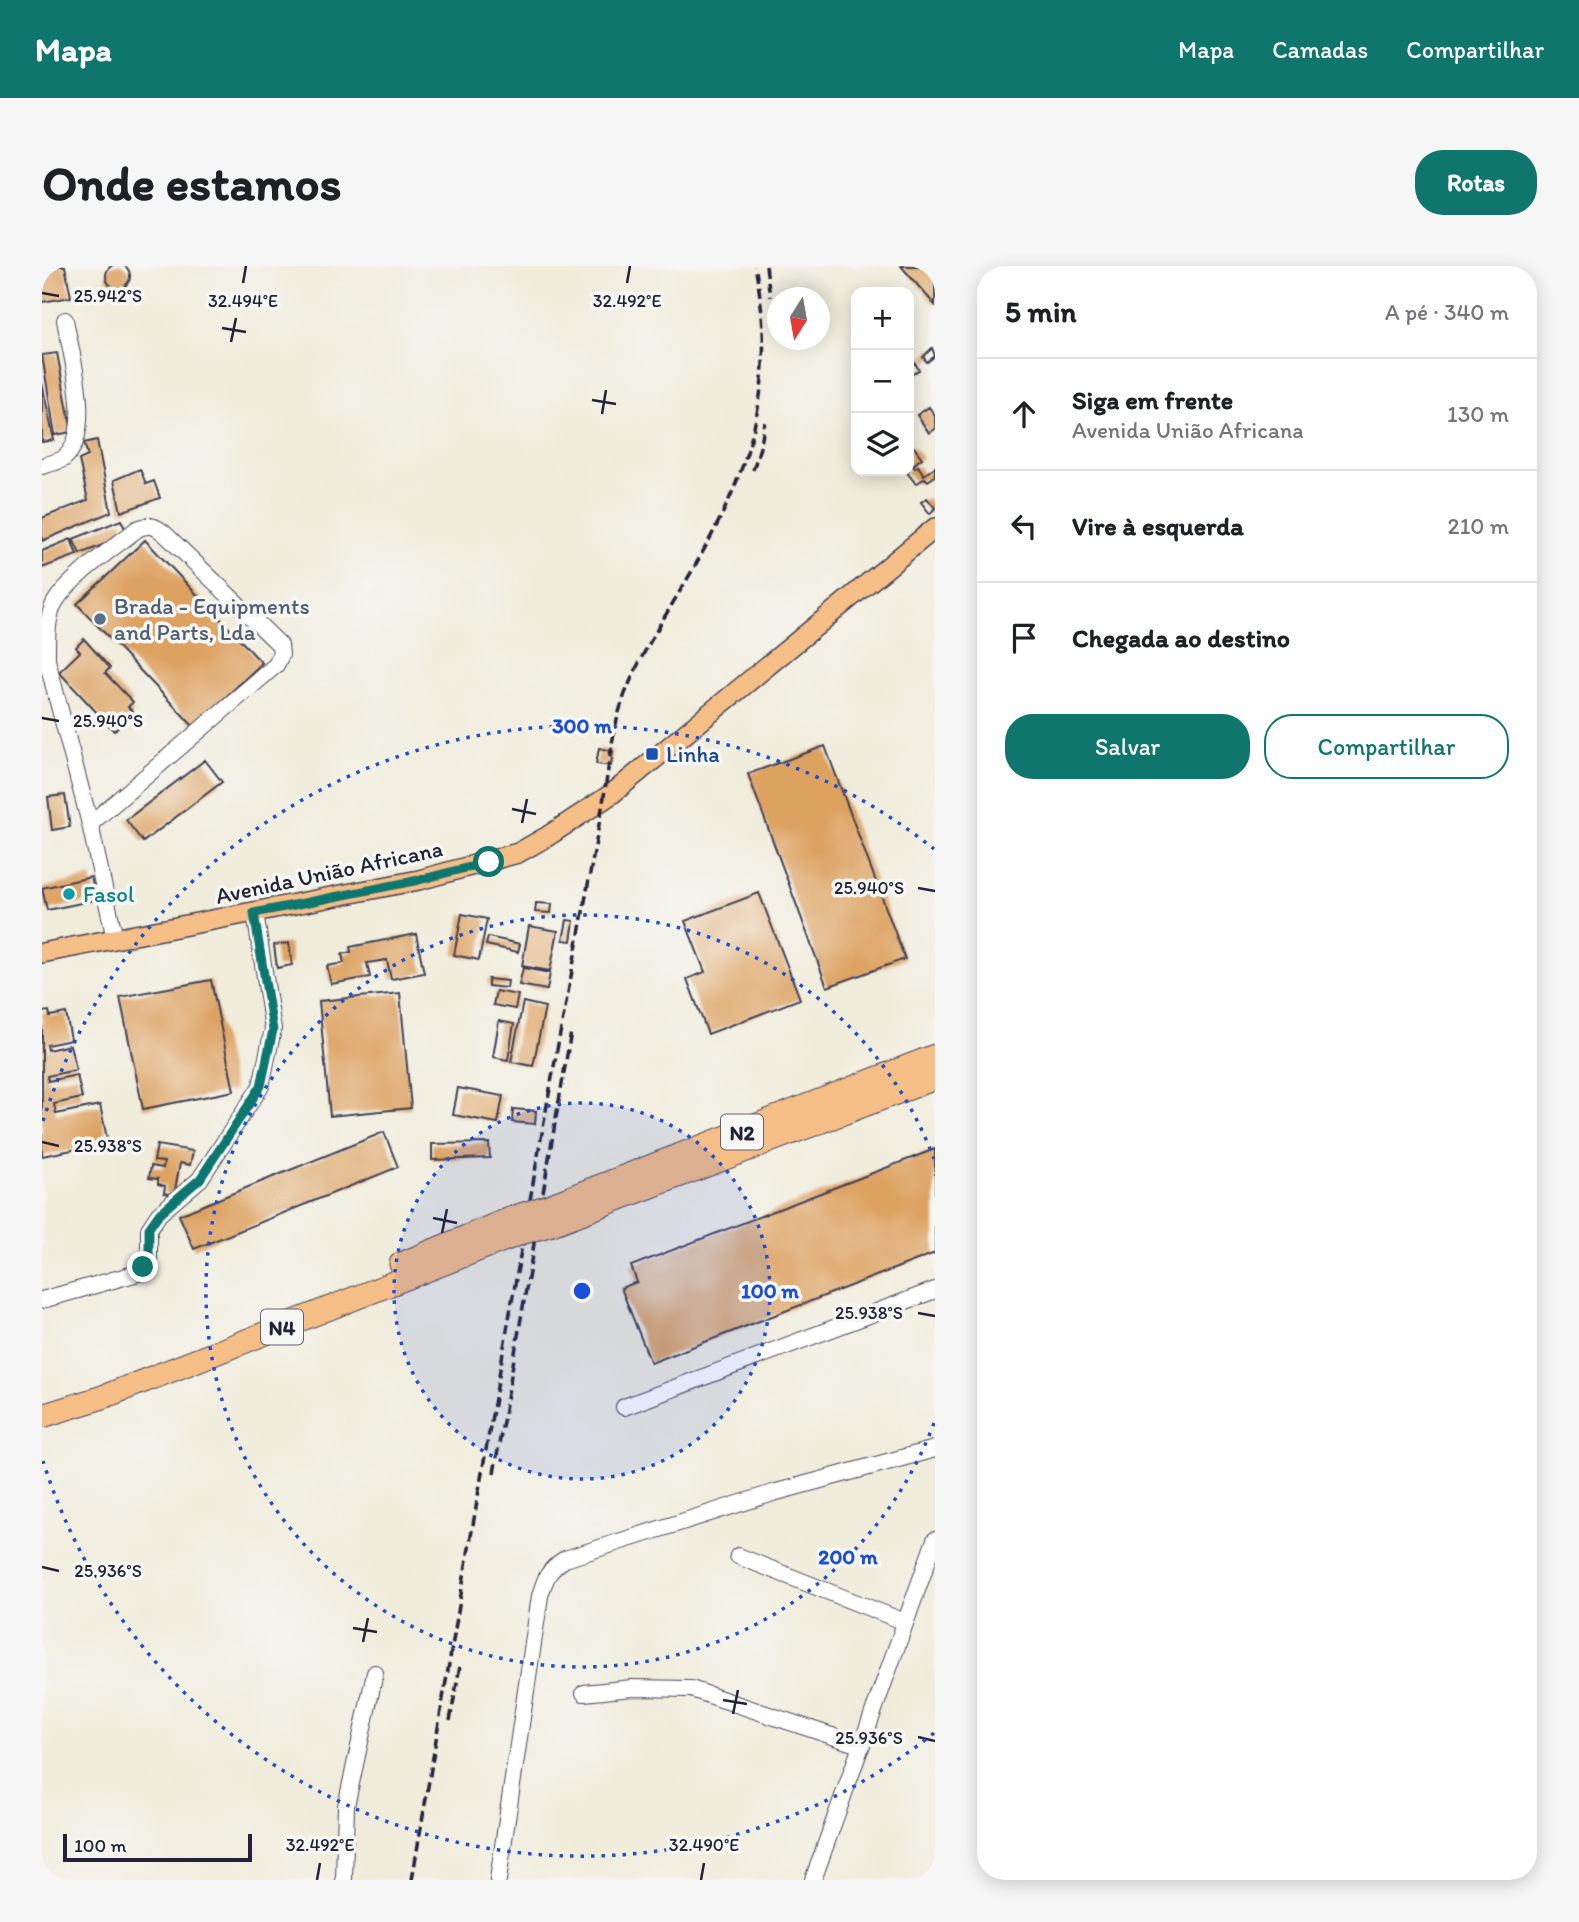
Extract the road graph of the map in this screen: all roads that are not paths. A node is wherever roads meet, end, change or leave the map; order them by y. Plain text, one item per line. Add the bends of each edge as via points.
1 (65, 320) dead end
2 (42, 466) edge
3 (935, 528) edge
4 (90, 824) junction
5 (254, 913) junction
6 (115, 939) junction
7 (42, 953) edge
8 (935, 1056) edge
9 (935, 1078) edge
10 (582, 1213) joint
11 (550, 1215) junction
12 (516, 1226) junction
13 (935, 1290) edge
14 (42, 1300) edge
15 (42, 1401) edge
16 (624, 1407) dead end
17 (42, 1416) edge
18 (935, 1449) edge
19 (935, 1541) edge
20 (738, 1556) dead end
21 (905, 1622) junction
22 (375, 1673) dead end
23 (584, 1693) dead end
24 (862, 1746) junction
25 (344, 1880) edge
26 (498, 1880) edge
27 (813, 1880) edge

1 - 2 street via 81,415 79,433 62,460
3 - 5 main road, Avenida União Africana via 613,793 518,853 419,880
4 - 4 street via 47,660 49,621 55,602 71,584 137,529 154,526 280,645 281,656
4 - 6 street
5 - 6 main road, Avenida União Africana
5 - 14 street via 273,1030 261,1086 200,1179 149,1228 149,1260 138,1273
6 - 7 main road, Avenida União Africana
8 - 11 highway, N2
9 - 10 highway, N2
10 - 11 highway, N4
11 - 12 highway, N4, bridge
12 - 15 highway, N4
12 - 17 highway, N4 via 103,1397
13 - 16 street
18 - 26 street via 760,1497 552,1567 540,1596
19 - 21 street
20 - 21 street
21 - 24 street
22 - 25 street via 346,1806
23 - 24 street via 691,1689
24 - 27 street

